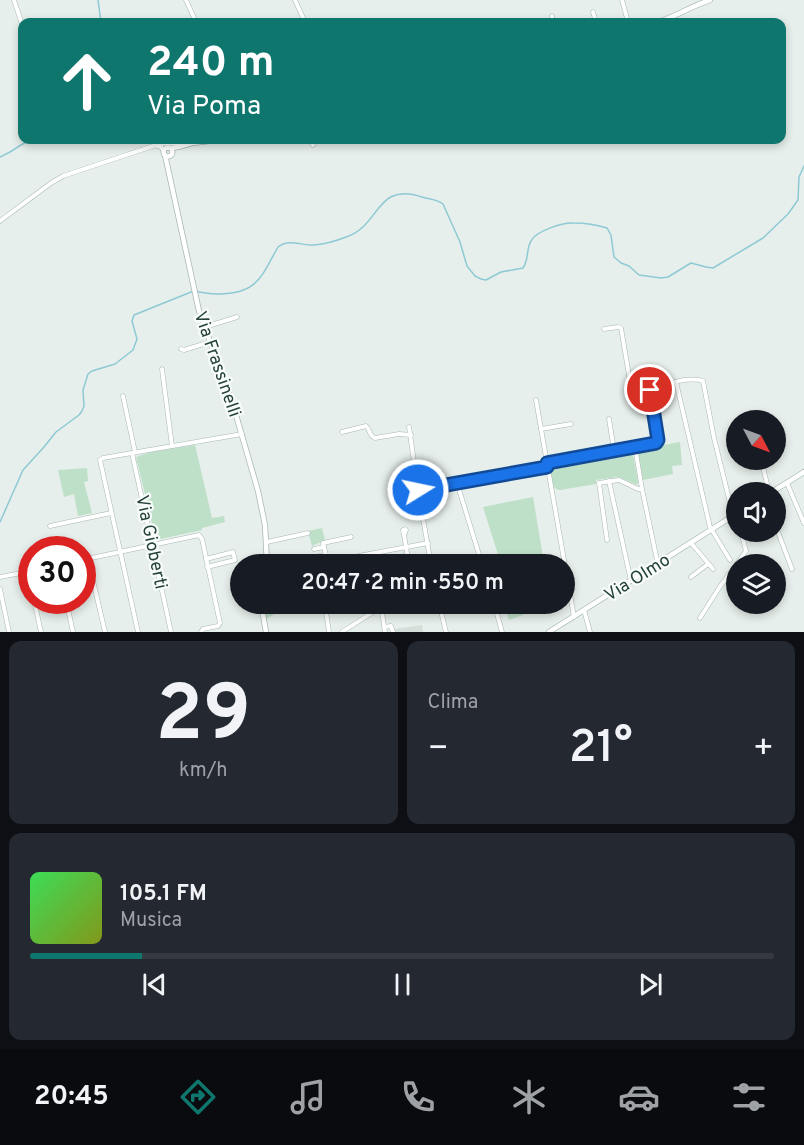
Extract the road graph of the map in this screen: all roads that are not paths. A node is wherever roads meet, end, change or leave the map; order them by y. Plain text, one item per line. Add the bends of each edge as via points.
1 (14, 0) edge
2 (186, 0) edge
3 (295, 0) edge
4 (622, 0) edge
5 (710, 0) edge
6 (593, 12) dead end
7 (20, 18) edge
8 (194, 18) edge
9 (302, 18) edge
10 (595, 18) edge
11 (627, 18) edge
12 (670, 18) edge
13 (155, 144) edge
14 (160, 144) edge
15 (177, 144) edge
16 (188, 144) edge
17 (180, 146) junction
18 (168, 152) junction
19 (0, 221) edge
20 (237, 317) dead end
21 (205, 327) junction
22 (604, 329) dead end
23 (210, 342) junction
24 (181, 349) dead end
25 (162, 369) dead end
26 (676, 382) junction
27 (650, 390) junction
28 (123, 396) dead end
29 (536, 400) dead end
30 (609, 419) dead end
31 (572, 424) dead end
32 (410, 427) dead end
33 (541, 429) junction
34 (342, 432) dead end
35 (242, 434) junction
36 (411, 435) junction
37 (172, 446) junction
38 (635, 447) junction
39 (614, 450) junction
40 (133, 452) junction
41 (547, 465) junction
42 (804, 472) edge
43 (609, 481) junction
44 (457, 483) junction
45 (787, 483) joint
46 (726, 487) edge
47 (642, 489) junction
48 (418, 490) junction
49 (111, 513) junction
50 (726, 522) edge
51 (804, 523) edge
52 (50, 526) dead end
53 (711, 530) junction
54 (308, 533) dead end
55 (404, 535) dead end
56 (351, 537) dead end
57 (607, 540) dead end
58 (267, 542) junction
59 (782, 542) edge
60 (428, 543) junction
61 (690, 543) junction
62 (152, 544) junction
63 (324, 547) junction
64 (406, 547) junction
65 (314, 549) dead end
66 (120, 552) junction
67 (267, 554) edge
68 (325, 554) edge
69 (369, 554) edge
70 (407, 554) edge
71 (430, 554) edge
72 (479, 554) edge
73 (726, 554) edge
74 (96, 557) edge
75 (206, 559) junction
76 (659, 563) junction
77 (708, 564) junction
78 (207, 567) junction
79 (713, 569) dead end
80 (792, 569) dead end
81 (18, 574) edge
82 (0, 577) edge
83 (692, 577) dead end
84 (631, 581) junction
85 (726, 584) edge
86 (0, 589) edge
87 (96, 600) edge
88 (584, 610) junction
89 (37, 614) edge
90 (69, 614) edge
91 (263, 614) edge
92 (326, 614) edge
93 (369, 614) edge
94 (382, 614) edge
95 (442, 614) edge
96 (497, 614) edge
97 (574, 617) junction
98 (700, 618) dead end
99 (385, 629) edge
100 (9, 632) edge
101 (41, 632) edge
102 (73, 632) edge
103 (105, 632) edge
104 (138, 632) edge
105 (171, 632) edge
106 (201, 632) edge
107 (266, 632) edge
108 (329, 632) edge
109 (342, 632) edge
110 (393, 632) edge
111 (446, 632) edge
112 (502, 632) edge
113 (549, 632) edge
114 (590, 632) edge

1 - 7 street
2 - 8 street
3 - 9 street
4 - 11 street
5 - 12 street
6 - 10 street
13 - 19 street via 63,176
14 - 18 street
15 - 17 street
16 - 17 street
17 - 18 street
18 - 21 street, Via Frassinelli via 193,287
20 - 21 street
21 - 23 street, Via Frassinelli
22 - 27 street via 621,329 632,391
23 - 24 street
23 - 35 street, Via Frassinelli
25 - 37 street
26 - 27 street
26 - 46 street via 697,379 704,383
26 - 53 street
27 - 38 street via 658,440
28 - 40 street, Via Gioberti
29 - 33 street
30 - 39 street
31 - 33 street
32 - 36 street
33 - 41 street
34 - 36 street via 366,426 375,438
35 - 37 street
35 - 58 street, Via Frassinelli
36 - 48 street
37 - 40 street
38 - 39 street
38 - 47 street
39 - 41 street
40 - 49 street via 101,459
40 - 62 street, Via Gioberti
41 - 44 street
41 - 97 street
42 - 45 street
43 - 47 street via 619,480
43 - 57 street via 598,484
43 - 84 street
44 - 48 street
44 - 72 street
45 - 51 street
47 - 76 street
48 - 60 street
49 - 52 street
49 - 66 street
50 - 53 street, Via Olmo
53 - 61 street, Via Olmo
53 - 73 street
54 - 58 street
55 - 64 street
56 - 63 street via 324,542
58 - 67 street, Via Frassinelli
59 - 80 street
60 - 64 street
60 - 71 street
61 - 76 street, Via Olmo
61 - 77 street, Via Olmo
62 - 66 street
62 - 75 street via 199,535
62 - 105 street, Via Gioberti
63 - 65 street
63 - 68 street
64 - 69 street
64 - 70 street
66 - 74 street
66 - 104 street
75 - 78 street
75 - 78 street via 233,552 235,560
76 - 84 street, Via Olmo
77 - 79 street, Via Olmo
77 - 83 street, Via Olmo
78 - 106 street via 220,623
81 - 82 street
84 - 88 street, Via Olmo
85 - 98 street
86 - 100 street
87 - 103 street
88 - 97 street, Via Olmo
88 - 114 street, Via Olmo
89 - 101 street
90 - 102 street
91 - 107 street
92 - 108 street
93 - 109 street
94 - 99 street
95 - 111 street
96 - 112 street
97 - 113 street, Via Olmo
99 - 110 street via 391,627

